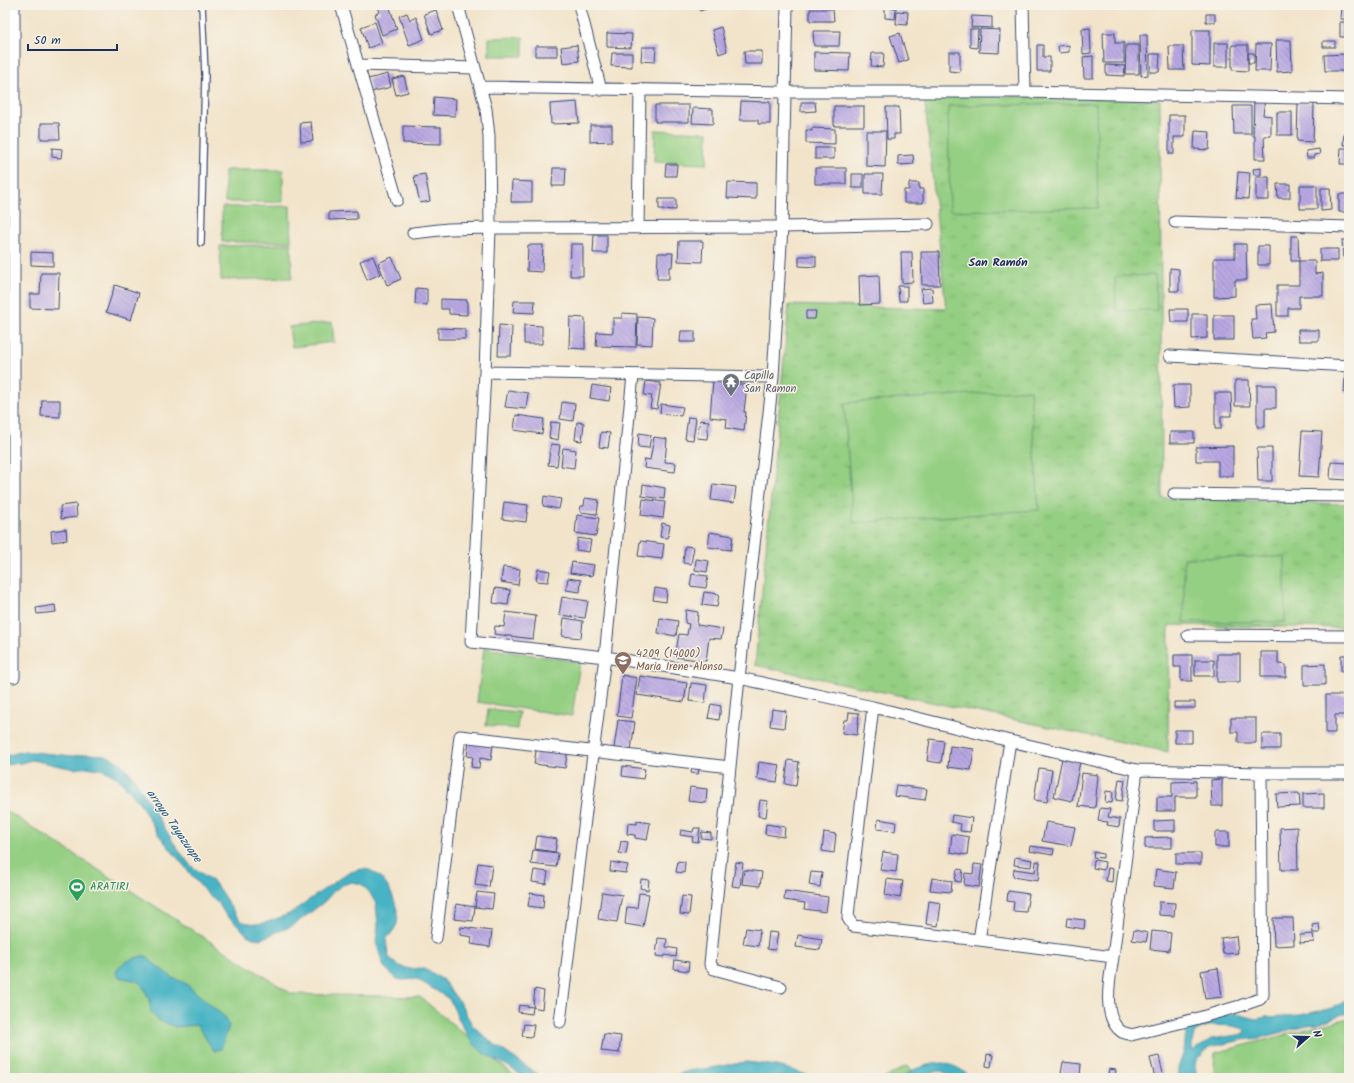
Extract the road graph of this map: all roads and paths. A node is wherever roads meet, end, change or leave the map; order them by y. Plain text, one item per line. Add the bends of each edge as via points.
1 (14, 5) edge
2 (202, 5) edge
3 (341, 5) edge
4 (458, 5) edge
5 (579, 5) edge
6 (788, 5) edge
7 (1023, 5) edge
8 (358, 65) junction
9 (475, 68) junction
10 (480, 87) junction
11 (640, 89) junction
12 (601, 90) junction
13 (786, 92) junction
14 (1025, 92) junction
15 (1349, 99) edge
16 (397, 200) dead end
17 (1175, 222) dead end
18 (928, 224) dead end
19 (782, 227) junction
20 (1349, 227) edge
21 (490, 228) junction
22 (638, 228) junction
23 (413, 233) dead end
24 (201, 243) dead end
25 (1170, 356) dead end
26 (1349, 366) edge
27 (485, 372) junction
28 (633, 375) junction
29 (773, 377) junction
30 (10, 385) edge
31 (1174, 494) dead end
32 (1349, 496) edge
33 (1188, 635) dead end
34 (1349, 636) edge
35 (605, 657) junction
36 (14, 677) dead end
37 (739, 678) junction
38 (873, 707) junction
39 (1010, 741) junction
40 (593, 750) junction
41 (730, 767) junction
42 (1137, 770) junction
43 (1261, 773) junction
44 (1349, 773) edge
45 (436, 938) dead end
46 (979, 940) junction
47 (1113, 957) junction
48 (781, 987) dead end
49 (560, 1022) dead end

1 - 30 street
2 - 24 lane via 205,74
3 - 8 street
4 - 9 street
5 - 12 street
6 - 13 street
7 - 14 street
8 - 9 street
8 - 16 street
9 - 10 street
10 - 12 street
10 - 21 street via 489,136
11 - 12 street
11 - 13 street
11 - 22 street
13 - 14 street
13 - 19 street
14 - 15 street
17 - 20 street
18 - 19 street
19 - 22 street
19 - 29 street
21 - 22 street
21 - 23 street
21 - 27 street
25 - 26 street
27 - 28 street
27 - 35 street via 471,642
28 - 29 street
28 - 35 street
29 - 37 street
30 - 36 street
31 - 32 street
33 - 34 street
35 - 37 street
35 - 40 street
37 - 38 street
37 - 41 street
38 - 39 street
38 - 46 street via 848,918 852,926
39 - 42 street
39 - 46 street
40 - 41 street
40 - 45 street via 460,736
40 - 49 street
41 - 48 street via 710,964 714,969
42 - 43 street
42 - 47 street
43 - 44 street
43 - 47 street via 1263,995 1260,999 1131,1035 1122,1031 1113,1021 1108,984
46 - 47 street

